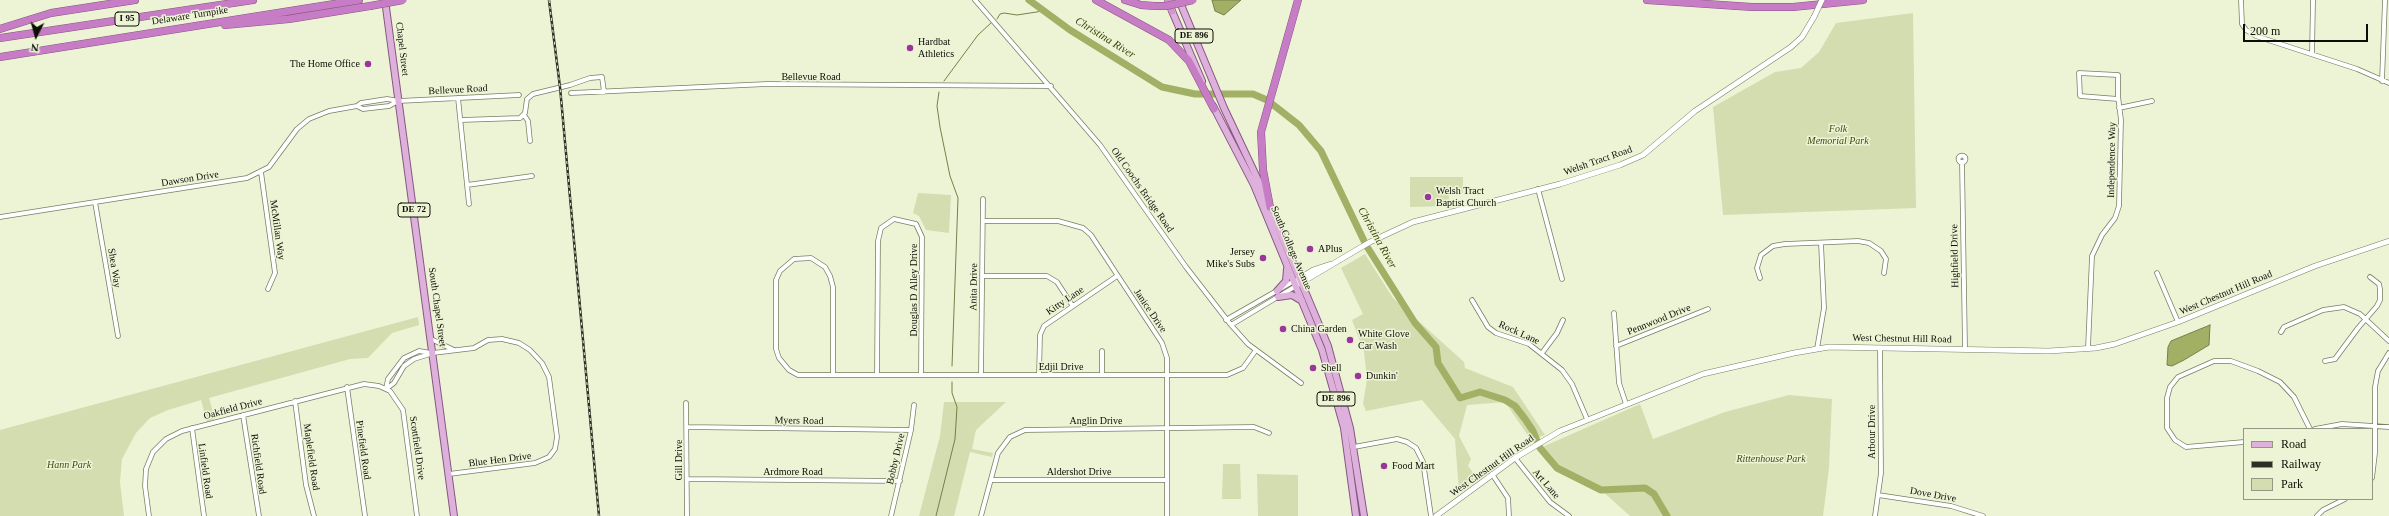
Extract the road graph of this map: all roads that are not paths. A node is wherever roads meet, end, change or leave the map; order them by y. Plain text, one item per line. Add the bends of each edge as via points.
1 (135, 0) edge
2 (253, 0) edge
3 (359, 0) edge
4 (385, 0) edge
5 (404, 0) edge
6 (975, 0) edge
7 (1096, 0) edge
8 (1125, 0) edge
9 (1168, 0) edge
10 (1179, 0) edge
11 (1193, 0) edge
12 (1298, 0) edge
13 (1646, 0) edge
14 (1822, 0) edge
15 (1863, 0) edge
16 (2241, 0) edge
17 (2313, 0) edge
18 (2385, 0) edge
19 (1172, 11) joint
20 (177, 28) junction
21 (0, 29) edge
22 (0, 38) edge
23 (2312, 54) junction
24 (0, 57) edge
25 (2382, 81) junction
26 (2389, 83) edge
27 (1203, 85) junction
28 (1051, 86) junction
29 (604, 92) junction
30 (571, 93) dead end
31 (519, 95) dead end
32 (458, 98) junction
33 (2118, 99) junction
34 (399, 101) junction
35 (2152, 101) dead end
36 (2119, 108) junction
37 (1214, 109) joint
38 (524, 115) junction
39 (461, 120) junction
40 (530, 140) dead end
41 (1962, 162) dead end
42 (261, 172) junction
43 (532, 176) dead end
44 (467, 185) junction
45 (1538, 189) junction
46 (983, 199) dead end
47 (95, 202) junction
48 (469, 204) dead end
49 (1270, 207) junction
50 (0, 217) edge
51 (984, 221) junction
52 (2389, 241) edge
53 (1821, 243) junction
54 (1286, 263) junction
55 (1884, 273) dead end
56 (2157, 273) dead end
57 (982, 276) junction
58 (1117, 276) junction
59 (2370, 277) dead end
60 (1760, 278) dead end
61 (1562, 279) dead end
62 (1298, 282) junction
63 (268, 289) dead end
64 (1277, 294) junction
65 (1472, 300) dead end
66 (1302, 302) junction
67 (1072, 305) junction
68 (1708, 309) dead end
69 (1614, 313) dead end
70 (2367, 319) junction
71 (1226, 320) junction
72 (1563, 320) dead end
73 (2178, 322) junction
74 (1231, 325) junction
75 (2281, 332) dead end
76 (118, 336) dead end
77 (431, 339) junction
78 (2389, 341) edge
79 (1616, 346) junction
80 (1880, 348) junction
81 (1965, 348) junction
82 (2088, 348) junction
83 (1817, 349) junction
84 (454, 350) junction
85 (1256, 350) junction
86 (1102, 351) dead end
87 (433, 353) junction
88 (1542, 353) junction
89 (2389, 353) edge
90 (2325, 361) dead end
91 (877, 374) junction
92 (1167, 374) junction
93 (833, 375) junction
94 (922, 375) junction
95 (981, 375) junction
96 (1039, 375) junction
97 (1102, 375) junction
98 (1301, 383) dead end
99 (347, 387) junction
100 (386, 389) junction
101 (295, 401) junction
102 (686, 403) dead end
103 (1626, 404) junction
104 (914, 405) dead end
105 (243, 415) junction
106 (1587, 420) junction
107 (687, 427) junction
108 (2376, 427) junction
109 (2389, 427) edge
110 (192, 428) junction
111 (1167, 428) junction
112 (2310, 428) edge
113 (2320, 428) edge
114 (911, 430) junction
115 (1269, 433) dead end
116 (2243, 442) edge
117 (1354, 447) junction
118 (1515, 458) junction
119 (2373, 471) edge
120 (449, 474) junction
121 (1492, 474) junction
122 (687, 479) junction
123 (991, 480) junction
124 (1167, 480) junction
125 (900, 481) junction
126 (1878, 495) junction
127 (2343, 500) edge
128 (1444, 510) junction
129 (149, 516) edge
130 (204, 516) edge
131 (259, 516) edge
132 (314, 516) edge
133 (364, 516) edge
134 (417, 516) edge
135 (454, 516) edge
136 (687, 516) edge
137 (891, 516) edge
138 (981, 516) edge
139 (1167, 516) edge
140 (1356, 516) edge
141 (1364, 516) edge
142 (1431, 516) edge
143 (1436, 516) edge
144 (1446, 516) edge
145 (1509, 516) edge
146 (1569, 516) edge
147 (1875, 516) edge
148 (1983, 516) edge
149 (2317, 516) edge

1 - 21 highway via 51,13
2 - 22 highway, Delaware Turnpike / I 95
3 - 20 highway, Delaware Turnpike / I 95
4 - 34 main road, Chapel Street / DE 72
5 - 20 highway, bridge via 289,19
6 - 28 street, Old Coochs Bridge Road
7 - 27 highway via 1169,40 1189,61
8 - 11 highway, bridge via 1154,6
9 - 19 highway, DE 896
10 - 49 main road, South College Avenue / DE 896 via 1224,108
12 - 49 highway via 1261,132
13 - 15 highway via 1752,7
14 - 45 street, Welsh Tract Road, bridge via 1806,32 1791,47 1695,111 1643,155 1620,165
16 - 23 street via 2242,24 2246,30 2256,36
17 - 23 street
18 - 25 street
19 - 27 main road, DE 896
20 - 24 highway, Delaware Turnpike / I 95
23 - 25 street via 2357,69
25 - 26 street
27 - 37 highway
28 - 29 street, Bellevue Road via 767,84
28 - 71 street, Old Coochs Bridge Road via 1107,153
29 - 30 street, Bellevue Road
29 - 38 street via 602,77 582,79 570,85 529,96
31 - 32 street, Bellevue Road
32 - 34 street, Bellevue Road
32 - 39 street
33 - 33 street, Independence Way via 2118,75 2079,74 2080,96
33 - 36 street, Independence Way
34 - 42 street, Dawson Drive via 389,106 362,109 357,106 329,111 309,119 297,130 273,163
34 - 77 main road, South Chapel Street / DE 72
35 - 36 street, Independence Way
36 - 82 street, Independence Way via 2120,206 2115,218 2102,234 2092,256
37 - 54 main road, South College Avenue / DE 896 via 1254,185
38 - 39 street via 515,118
38 - 40 street via 528,121
39 - 44 street
41 - 81 street, Highfield Drive
42 - 47 street, Dawson Drive via 247,178
42 - 63 street, McMillan Way via 275,274
43 - 44 street
44 - 48 street
45 - 61 street
45 - 62 street, Welsh Tract Road via 1413,222 1370,242
46 - 51 street, Anita Drive
47 - 50 street, Dawson Drive
47 - 76 street, Shea Way
49 - 62 main road, South College Avenue / DE 896
51 - 57 street, Anita Drive
51 - 58 street, Janice Drive via 1058,221 1077,225 1091,235
52 - 73 street, West Chestnut Hill Road via 2315,266
53 - 55 street via 1869,243 1886,258
53 - 60 street via 1785,244 1769,248 1757,263
53 - 83 street via 1824,308
54 - 62 main road, South College Avenue / DE 896
54 - 64 main road via 1286,281
56 - 73 street
57 - 67 street via 1047,276 1057,282
57 - 95 street, Anita Drive
58 - 67 street, Kitty Lane
58 - 92 street, Janice Drive via 1165,349
59 - 70 street via 2379,284 2381,294 2377,306
62 - 64 street, Welsh Tract Road
62 - 66 main road, South College Avenue / DE 896
62 - 117 main road, South College Avenue / DE 896 via 1328,346
64 - 66 main road via 1292,295
64 - 71 street, Welsh Tract Road
64 - 74 street, Welsh Tract Road
65 - 88 street, Rock Lane via 1488,327 1496,333 1529,344
66 - 140 main road, South College Avenue / DE 896 via 1322,350 1344,428
67 - 96 street, Kitty Lane via 1041,330
68 - 79 street, Pennwood Drive
69 - 79 street
70 - 75 street via 2353,310 2337,307 2323,310 2284,327
70 - 78 street
70 - 90 street via 2335,359
71 - 74 street, Old Coochs Bridge Road
72 - 88 street via 1557,334
73 - 82 street, West Chestnut Hill Road via 2123,342
74 - 85 street, Old Coochs Bridge Road
77 - 84 street
77 - 87 main road, South Chapel Street / DE 72
79 - 103 street via 1619,383
80 - 81 street, West Chestnut Hill Road
80 - 83 street, West Chestnut Hill Road
80 - 126 street, Arbour Drive via 1881,473
81 - 82 street, West Chestnut Hill Road via 2049,351
83 - 103 street, West Chestnut Hill Road via 1709,373
84 - 87 street, Blue Hen Drive
84 - 120 street, Blue Hen Drive via 474,348 488,340 498,339 515,342 530,350 547,372 557,441 553,453 540,462
85 - 92 street, Edjil Drive via 1243,368 1231,374
85 - 98 street, Old Coochs Bridge Road
86 - 97 street
87 - 100 street, Blue Hen Drive via 419,351 404,358 388,379
87 - 120 main road, South Chapel Street / DE 72
88 - 106 street, Rock Lane via 1570,380
89 - 108 street via 2378,371 2375,387
91 - 93 street, Edjil Drive
91 - 94 street, Edjil Drive
91 - 94 street, Douglas D Alley Drive via 878,241 881,228 894,219 916,224 922,237
92 - 97 street, Edjil Drive
92 - 111 street, Janice Drive
93 - 93 street, Edjil Drive via 798,375 789,370 779,358 776,349 776,280 780,271 794,259 811,258 825,267 830,276 833,287
94 - 95 street, Edjil Drive
95 - 96 street, Edjil Drive
96 - 97 street, Edjil Drive
99 - 100 street, Oakfield Drive via 364,384
99 - 101 street, Oakfield Drive
99 - 133 street, Pinefield Road
100 - 134 street, Scottfield Drive via 398,399 405,413
101 - 105 street, Oakfield Drive
101 - 132 street, Maplefield Road via 306,485
102 - 107 street, Gill Drive
103 - 106 street, West Chestnut Hill Road
104 - 114 street, Bobby Drive
105 - 110 street, Oakfield Drive
105 - 131 street, Richfield Road
106 - 118 street, West Chestnut Hill Road
107 - 114 street, Myers Road
107 - 122 street, Gill Drive
108 - 109 street
108 - 113 street via 2342,424
108 - 119 street
110 - 129 street, Oakfield Drive via 166,438 150,457 145,480
110 - 130 street, Linfield Road
111 - 115 street, Anglin Drive via 1254,427
111 - 123 street, Anglin Drive via 1024,430 1003,444
111 - 124 street, Janice Drive
112 - 116 street via 2294,397 2280,382 2258,371 2231,361 2214,362 2178,377 2170,387 2167,398 2167,428 2175,440 2186,447
114 - 125 street, Bobby Drive
117 - 141 main road, South College Avenue / DE 896
117 - 142 street via 1397,439 1416,448 1423,462
118 - 121 street, West Chestnut Hill Road
118 - 146 street, Art Lane via 1550,502
120 - 135 main road, South Chapel Street / DE 72
121 - 128 street, West Chestnut Hill Road
121 - 145 street via 1508,498
122 - 125 street, Ardmore Road
122 - 136 street, Gill Drive
123 - 124 street, Aldershot Drive
123 - 138 street, Anglin Drive
124 - 139 street, Janice Drive
125 - 137 street, Bobby Drive
126 - 147 street, Arbour Drive
126 - 148 street, Dove Drive via 1951,506
127 - 149 street
128 - 143 street, West Chestnut Hill Road
128 - 144 street

